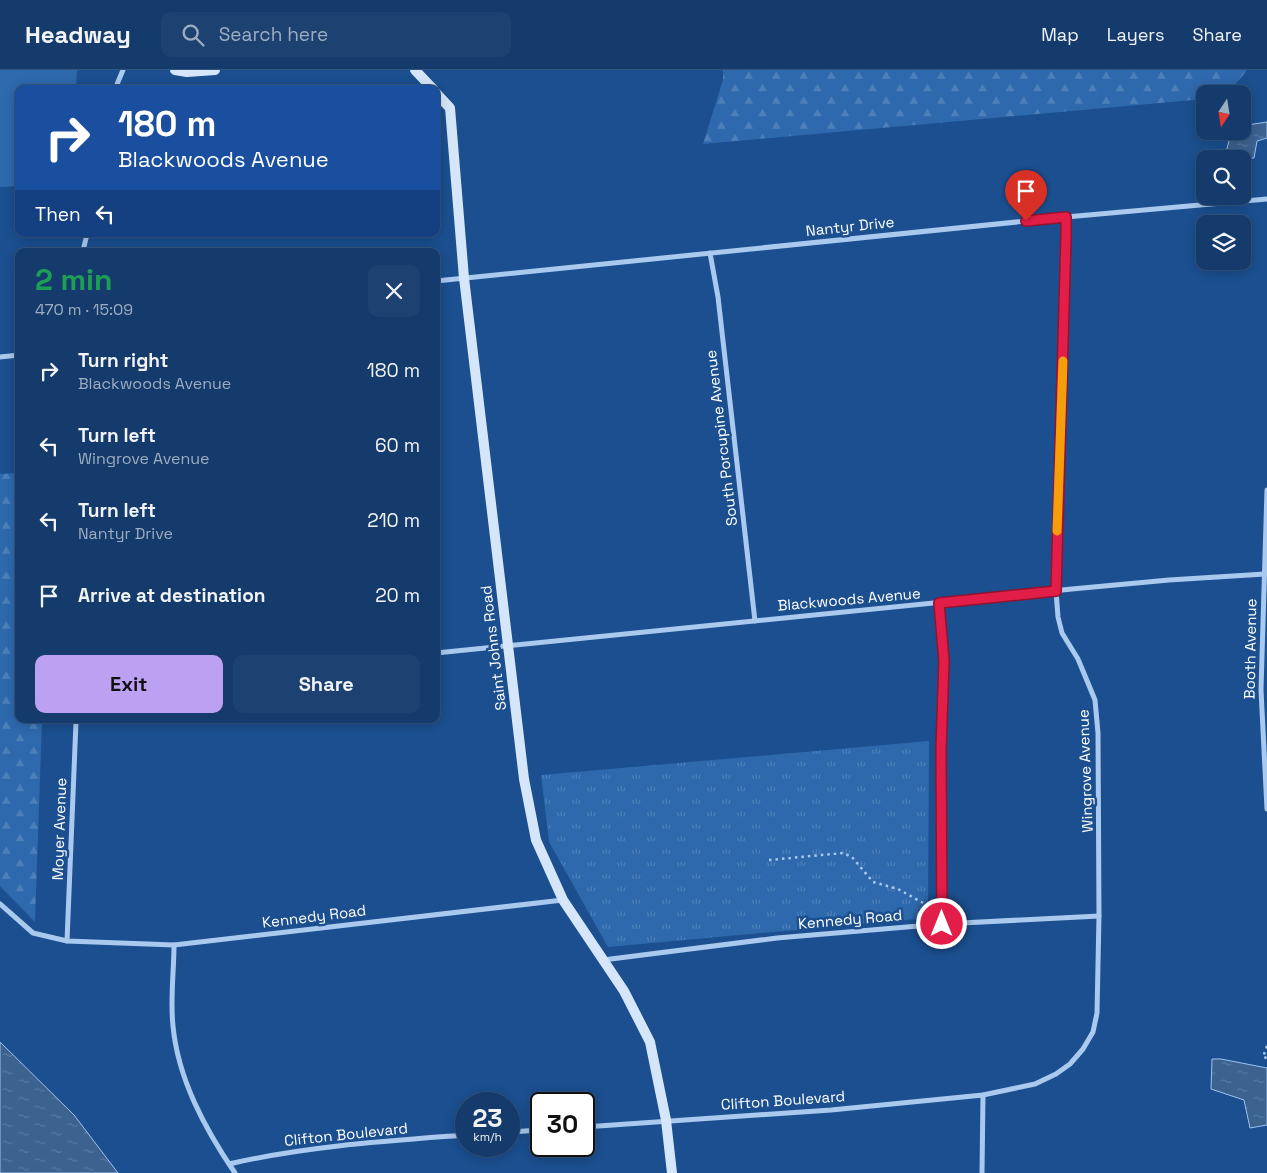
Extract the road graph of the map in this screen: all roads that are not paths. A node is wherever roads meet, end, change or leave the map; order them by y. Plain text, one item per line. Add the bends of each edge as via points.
1 (123, 70) edge
2 (175, 70) edge
3 (215, 70) edge
4 (415, 70) edge
5 (117, 85) edge
6 (429, 85) edge
7 (440, 97) edge
8 (1267, 199) edge
9 (1066, 217) junction
10 (710, 254) junction
11 (464, 278) junction
12 (440, 281) edge
13 (15, 355) edge
14 (0, 357) edge
15 (1267, 490) edge
16 (1265, 574) junction
17 (1056, 591) junction
18 (939, 603) junction
19 (755, 621) junction
20 (508, 646) junction
21 (440, 653) edge
22 (76, 723) edge
23 (1267, 793) edge
24 (1267, 809) edge
25 (563, 900) junction
26 (0, 904) edge
27 (1099, 916) junction
28 (942, 924) junction
29 (67, 941) junction
30 (174, 945) junction
31 (604, 960) junction
32 (983, 1095) junction
33 (666, 1120) junction
34 (595, 1125) edge
35 (455, 1136) edge
36 (229, 1164) junction
37 (235, 1173) edge
38 (672, 1173) edge
39 (982, 1173) edge

1 - 5 street
2 - 3 street
4 - 6 street
7 - 11 street, Saint Johns Road via 450,108
8 - 9 street, Nantyr Drive
9 - 10 street, Nantyr Drive
9 - 17 street, Wingrove Avenue
10 - 11 street, Nantyr Drive
10 - 19 street, South Porcupine Avenue via 718,297
11 - 12 street, Nantyr Drive
11 - 20 street, Saint Johns Road
13 - 14 street
15 - 16 street, Booth Avenue
16 - 17 street, Blackwoods Avenue
16 - 23 street, Booth Avenue via 1261,690
17 - 18 street, Blackwoods Avenue
17 - 27 street, Wingrove Avenue via 1060,625 1088,680 1097,712
18 - 19 street, Blackwoods Avenue
18 - 28 street via 944,661
19 - 20 street, Blackwoods Avenue
20 - 21 street, Blackwoods Avenue
20 - 25 street, Saint Johns Road via 524,779 536,840
22 - 29 street, Moyer Avenue
23 - 24 street, Booth Avenue
25 - 30 street, Kennedy Road
25 - 31 street, Saint Johns Road
26 - 29 street, Kennedy Road via 33,933
27 - 28 street, Kennedy Road
27 - 32 street, Wingrove Avenue via 1097,1013 1083,1049 1070,1064 1035,1084
28 - 31 street, Kennedy Road via 777,938
29 - 30 street, Kennedy Road
30 - 36 street via 173,1025 180,1066 195,1105
31 - 33 street, Saint Johns Road via 650,1042
32 - 33 street, Clifton Boulevard via 831,1110
32 - 39 street
33 - 34 street, Clifton Boulevard
33 - 38 street, Saint Johns Road
35 - 36 street, Clifton Boulevard via 270,1154
36 - 37 street

